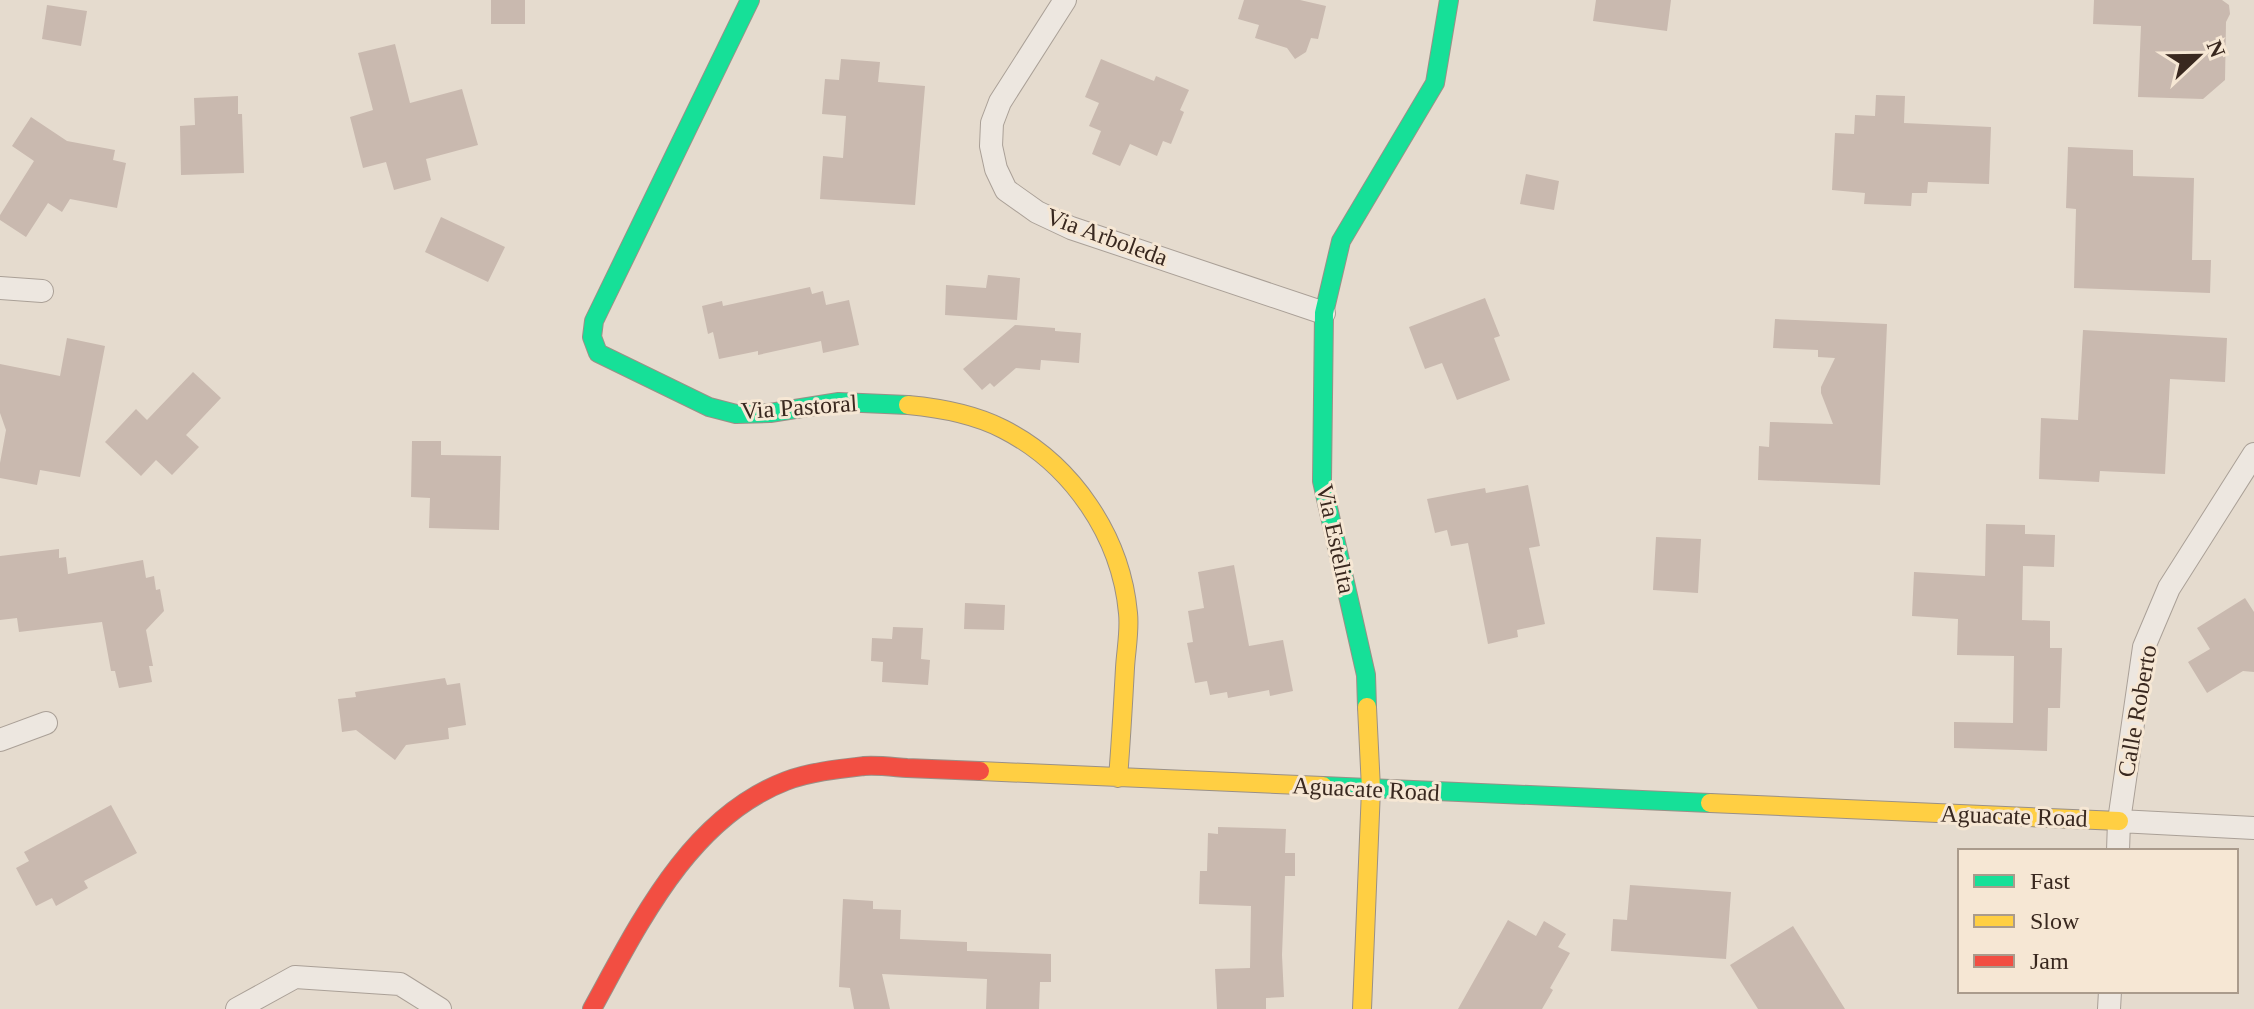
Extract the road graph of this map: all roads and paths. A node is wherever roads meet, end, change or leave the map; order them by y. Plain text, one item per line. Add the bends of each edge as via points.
1 (750, 0) edge
2 (1065, 0) edge
3 (1449, 0) edge
4 (0, 288) edge
5 (42, 291) dead end
6 (1324, 313) junction
7 (2254, 454) edge
8 (46, 723) dead end
9 (0, 740) edge
10 (1118, 778) junction
11 (1371, 789) junction
12 (2119, 821) junction
13 (2254, 828) edge
14 (2118, 849) edge
15 (237, 1009) edge
16 (440, 1009) edge
17 (592, 1009) edge
18 (1362, 1009) edge

1 - 10 street, Via Pastoral via 594,321 598,353 718,410 778,413 811,404 852,402 970,416 1003,428 1059,469 1083,497 1115,551 1128,614
2 - 6 street, Via Arboleda via 992,123 991,146 1006,190 1071,228
3 - 6 street, Via Estelita via 1435,83 1341,241
4 - 5 street
6 - 11 street, Via Estelita via 1322,481 1366,675
7 - 12 street, Calle Roberto via 2169,588 2144,647
8 - 9 street
10 - 11 street, Aguacate Road
10 - 17 street, Aguacate Road via 867,766 778,784 710,829 648,909
11 - 12 street, Aguacate Road
11 - 18 street, Via Estelita
12 - 13 street, Aguacate Road
12 - 14 street, Calle Roberto
15 - 16 street via 295,977 400,984

